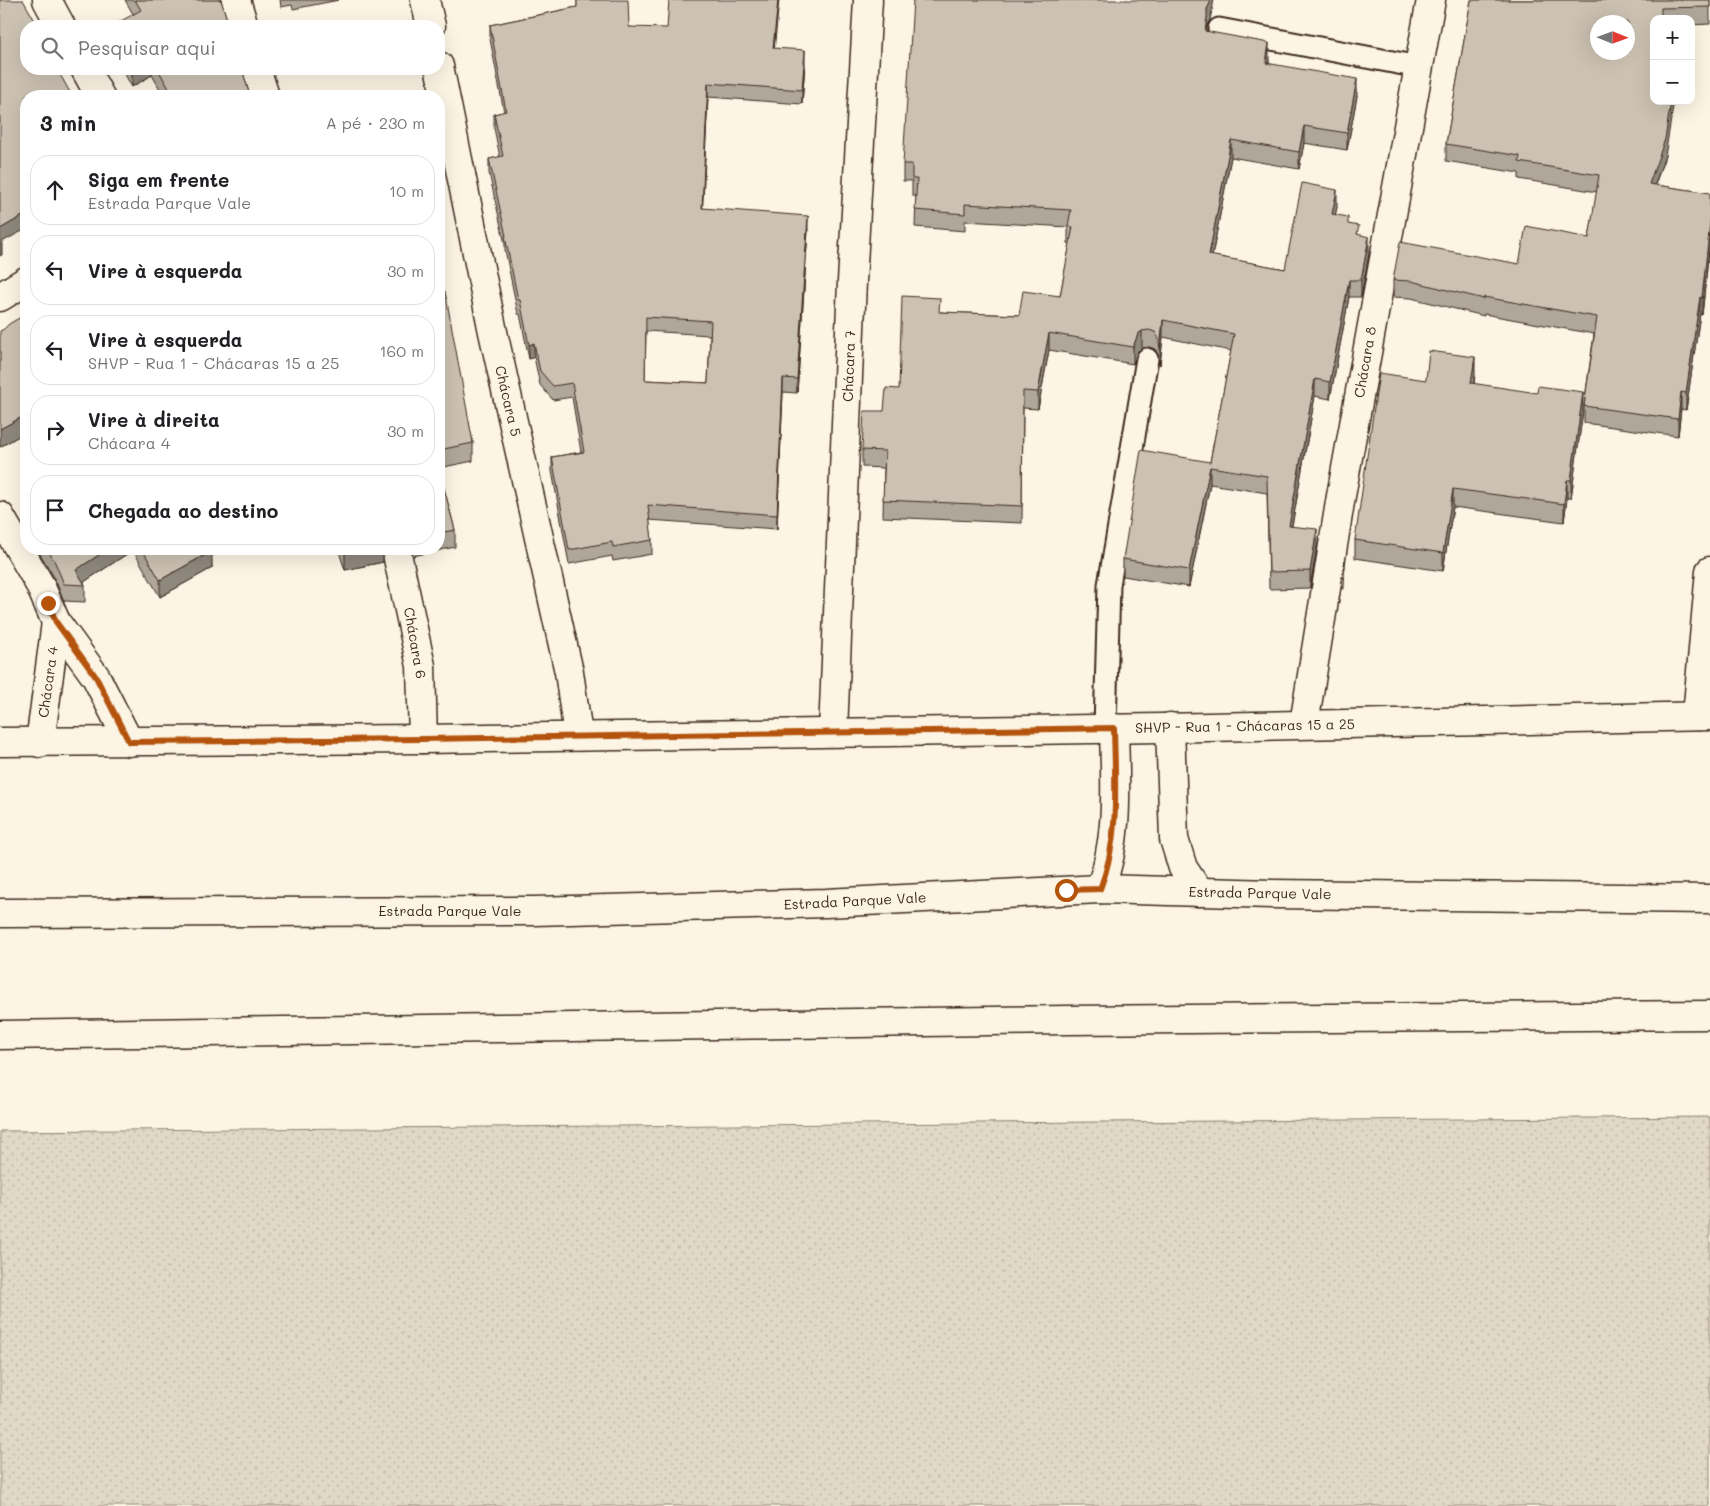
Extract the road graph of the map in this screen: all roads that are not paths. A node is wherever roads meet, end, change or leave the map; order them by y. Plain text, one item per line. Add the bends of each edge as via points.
1 (47, 0) edge
2 (236, 0) edge
3 (425, 0) edge
4 (868, 0) edge
5 (1431, 0) edge
6 (58, 20) edge
7 (242, 20) edge
8 (430, 20) edge
9 (1219, 29) dead end
10 (1419, 67) junction
11 (88, 75) edge
12 (258, 75) edge
13 (441, 75) edge
14 (97, 90) edge
15 (262, 90) edge
16 (444, 90) edge
17 (445, 96) edge
18 (20, 285) edge
19 (0, 297) edge
20 (1147, 359) dead end
21 (0, 516) edge
22 (20, 549) edge
23 (23, 555) edge
24 (397, 555) edge
25 (1710, 571) edge
26 (56, 622) junction
27 (1703, 716) edge
28 (1304, 724) junction
29 (1170, 727) junction
30 (1110, 728) junction
31 (833, 732) junction
32 (578, 735) junction
33 (423, 739) junction
34 (0, 742) edge
35 (129, 742) junction
36 (40, 743) junction
37 (1100, 889) junction
38 (1199, 892) junction
39 (1710, 899) edge
40 (0, 913) edge
41 (1710, 1015) edge
42 (0, 1035) edge

1 - 6 street
2 - 7 street
3 - 8 street
4 - 31 street, Chácara 7 via 852,282
5 - 10 street, Chácara 8
9 - 10 lane
10 - 28 street, Chácara 8 via 1341,496
11 - 14 street
12 - 15 street
13 - 16 street, Chácara 5
17 - 32 street, Chácara 5 via 493,332 569,672
18 - 19 street
20 - 30 lane via 1109,585
21 - 22 street, Chácara 4
23 - 26 street, Chácara 4
24 - 33 street, Chácara 6 via 421,666
25 - 27 street
26 - 35 street, Chácara 4 via 96,677
26 - 36 street, Chácara 4
27 - 28 street, SHVP - Rua 1 - Chácaras 15 a 25
28 - 29 street, SHVP - Rua 1 - Chácaras 15 a 25
29 - 30 street, SHVP - Rua 1 - Chácaras 15 a 25
29 - 38 street via 1174,840 1183,868
30 - 31 street, SHVP - Rua 1 - Chácaras 15 a 25
30 - 37 street via 1116,797 1108,870
31 - 32 street, SHVP - Rua 1 - Chácaras 15 a 25
32 - 33 street, SHVP - Rua 1 - Chácaras 15 a 25
33 - 35 street, SHVP - Rua 1 - Chácaras 15 a 25
34 - 36 street, SHVP - Rua 1 - Chácaras 15 a 25
35 - 36 street, SHVP - Rua 1 - Chácaras 15 a 25
37 - 38 street, Estrada Parque Vale
37 - 40 street, Estrada Parque Vale via 826,903 534,911
38 - 39 street, Estrada Parque Vale
41 - 42 street

